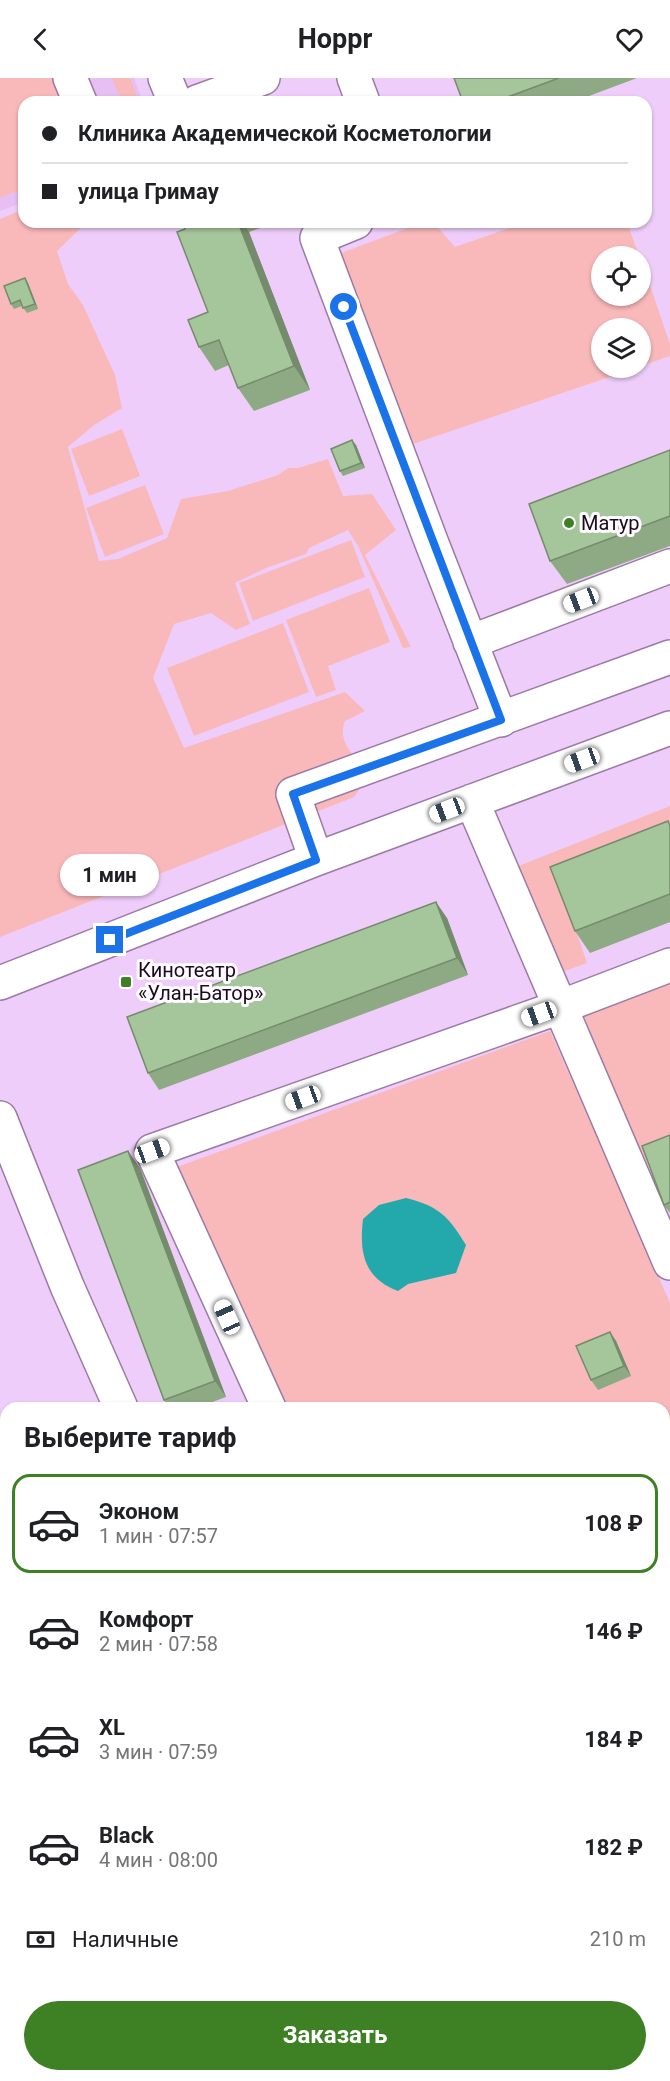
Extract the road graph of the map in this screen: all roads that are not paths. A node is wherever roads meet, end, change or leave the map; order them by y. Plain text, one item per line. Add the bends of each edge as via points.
1 (70, 78) edge
2 (165, 78) edge
3 (354, 78) edge
4 (250, 80) edge
5 (78, 96) edge
6 (172, 96) edge
7 (211, 96) edge
8 (361, 96) edge
9 (340, 228) edge
10 (670, 566) edge
11 (470, 642) junction
12 (670, 657) edge
13 (501, 720) junction
14 (670, 728) edge
15 (472, 801) junction
16 (316, 860) junction
17 (670, 965) edge
18 (0, 983) edge
19 (560, 1007) junction
20 (0, 1118) edge
21 (670, 1263) edge
22 (117, 1402) edge
23 (266, 1402) edge

1 - 5 street
2 - 6 street
3 - 8 street
4 - 7 street
9 - 11 street via 317,237
10 - 11 street
11 - 13 street
12 - 13 street
13 - 16 street via 293,794
14 - 15 street
15 - 16 street
15 - 19 street
16 - 18 street
17 - 19 street
19 - 21 street
19 - 23 street via 152,1151
20 - 22 street

